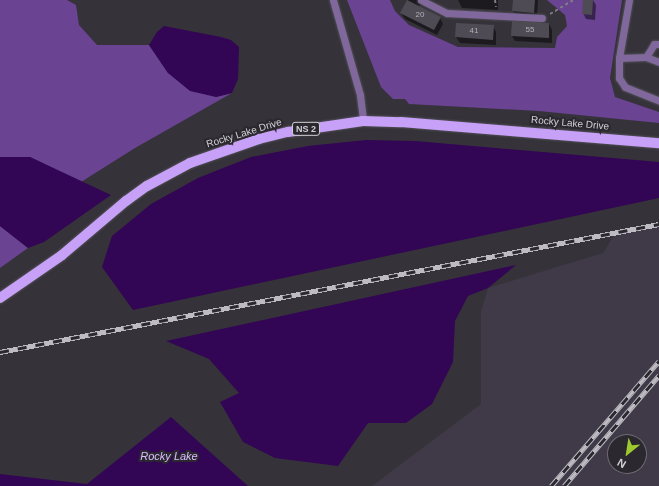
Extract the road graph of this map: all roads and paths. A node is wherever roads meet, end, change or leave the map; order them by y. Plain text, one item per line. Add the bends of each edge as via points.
1 (332, 0) edge
2 (421, 0) edge
3 (573, 0) edge
4 (629, 0) edge
5 (542, 18) joint
6 (659, 44) edge
7 (646, 56) junction
8 (619, 58) junction
9 (659, 62) edge
10 (659, 101) edge
11 (363, 121) junction
12 (659, 142) edge
13 (0, 298) edge

1 - 11 lane via 360,95
2 - 5 lane via 447,13
3 - 5 path
4 - 8 lane
6 - 7 lane via 654,44
7 - 8 lane
7 - 9 lane
8 - 10 lane via 619,78 625,87
11 - 12 main road, Rocky Lake Drive / NS 2
11 - 13 main road, Rocky Lake Drive / NS 2 via 259,139 190,163 126,201 62,255

